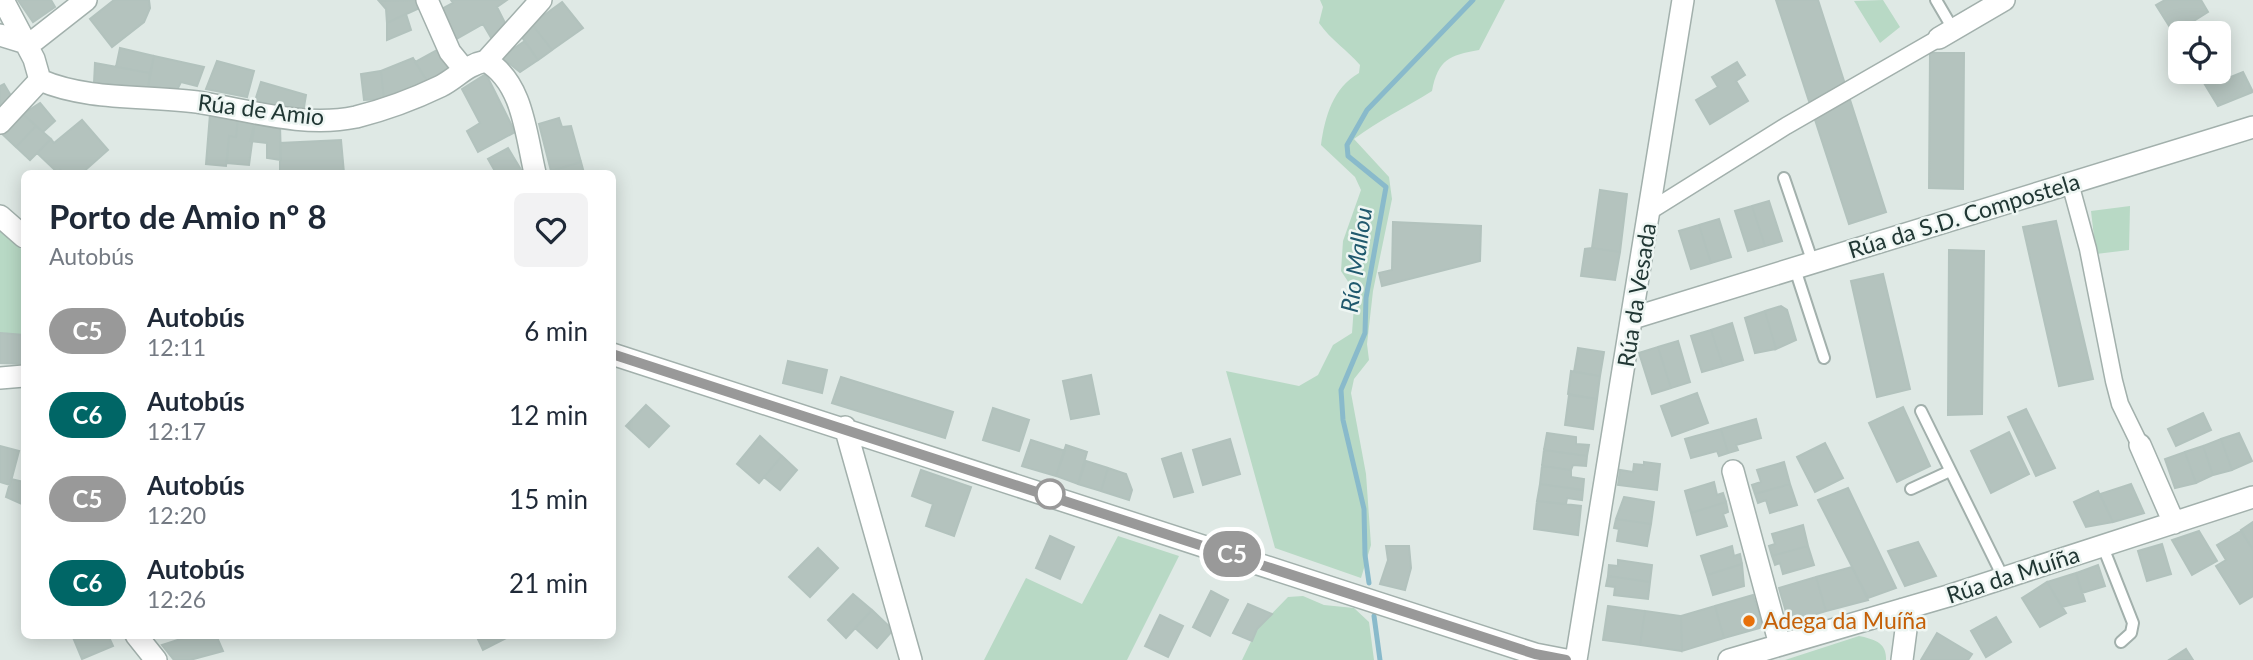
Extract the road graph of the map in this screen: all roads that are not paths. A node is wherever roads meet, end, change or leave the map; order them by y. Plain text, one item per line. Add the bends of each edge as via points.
1 (3, 0) edge
2 (86, 0) edge
3 (427, 0) edge
4 (541, 0) edge
5 (1683, 0) edge
6 (1936, 0) edge
7 (2004, 0) edge
8 (1946, 34) junction
9 (0, 35) edge
10 (26, 43) junction
11 (486, 61) junction
12 (463, 68) junction
13 (40, 80) junction
14 (0, 122) edge
15 (2253, 127) edge
16 (534, 170) edge
17 (1784, 178) dead end
18 (2070, 183) junction
19 (1650, 211) junction
20 (0, 216) edge
21 (21, 234) edge
22 (1804, 266) junction
23 (1639, 280) junction
24 (1675, 305) junction
25 (1633, 318) junction
26 (616, 355) edge
27 (1824, 358) dead end
28 (21, 376) edge
29 (0, 378) edge
30 (1921, 411) dead end
31 (845, 427) junction
32 (2140, 445) joint
33 (1733, 471) dead end
34 (1950, 471) junction
35 (1911, 489) dead end
36 (2253, 497) edge
37 (2174, 523) junction
38 (2103, 547) junction
39 (2003, 578) junction
40 (1903, 609) junction
41 (139, 639) edge
42 (2121, 642) dead end
43 (1780, 645) junction
44 (1750, 657) edge
45 (156, 660) edge
46 (911, 660) edge
47 (1566, 660) edge
48 (1576, 660) edge
49 (1729, 660) edge
50 (1902, 660) edge

1 - 10 street
2 - 10 street
3 - 12 street via 450,52
4 - 11 street
5 - 19 street
6 - 8 lane
7 - 8 street, Rúa da Vesada
8 - 19 street, Rúa da Vesada
9 - 10 street
10 - 13 street
11 - 12 street, Rúa de Amio
11 - 16 street via 508,79
12 - 13 street, Rúa de Amio via 439,86 388,107 328,120 74,90
13 - 14 street
15 - 18 street, Rúa da S.D. Compostela
17 - 22 lane
18 - 22 street, Rúa da S.D. Compostela
18 - 32 street via 2120,404
19 - 23 street, Rúa da Vesada
20 - 21 street
22 - 24 street, Rúa da S.D. Compostela
22 - 27 lane
23 - 24 street
23 - 25 street, Rúa da Vesada
24 - 25 street, Rúa da S.D. Compostela
25 - 48 street, Rúa da Vesada
26 - 31 street
28 - 29 street
30 - 34 lane
31 - 46 street
31 - 47 street via 1535,654
32 - 37 street
33 - 43 street
34 - 35 lane
34 - 39 lane
36 - 37 street, Rúa da Muíña
37 - 38 street, Rúa da Muíña
38 - 39 street, Rúa da Muíña
38 - 42 lane via 2133,623
39 - 40 street, Rúa da Muíña
40 - 43 street, Rúa da Muíña
40 - 50 street via 1907,622
41 - 45 street
43 - 44 street, Rúa da Muíña
44 - 49 street, Rúa da Muíña

